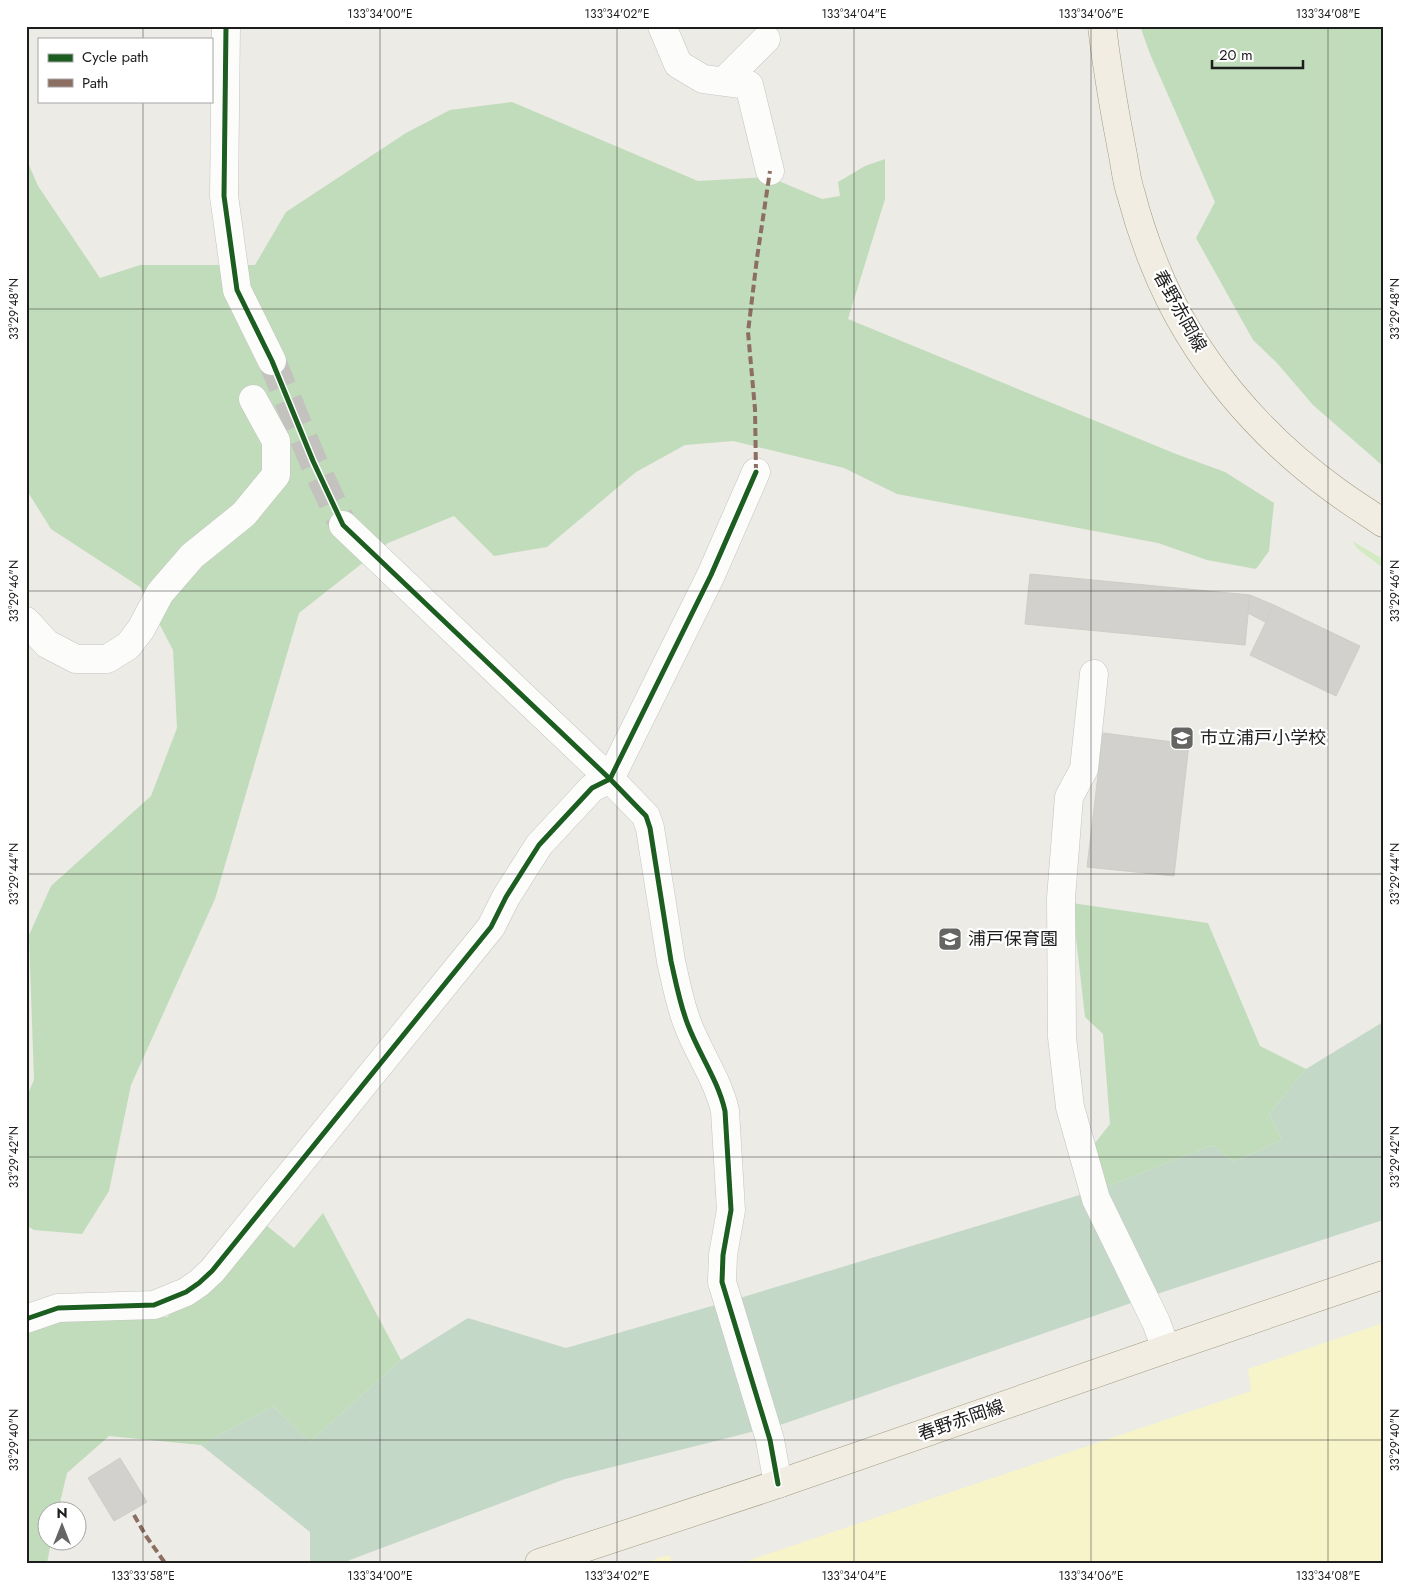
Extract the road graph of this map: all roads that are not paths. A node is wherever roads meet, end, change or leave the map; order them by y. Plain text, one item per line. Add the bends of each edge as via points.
1 (226, 26) edge
2 (662, 26) edge
3 (1102, 26) edge
4 (766, 39) dead end
5 (724, 81) junction
6 (770, 171) dead end
7 (272, 361) tunnel mouth
8 (1226, 387) junction
9 (252, 399) dead end
10 (756, 472) dead end
11 (1383, 500) edge
12 (1383, 522) edge
13 (342, 525) tunnel mouth
14 (26, 621) edge
15 (1094, 674) dead end
16 (610, 779) junction
17 (1383, 1275) edge
18 (26, 1318) edge
19 (1166, 1349) junction
20 (778, 1484) junction
21 (539, 1563) edge

1 - 7 street via 224,196 237,290
2 - 5 street via 678,64 703,79
3 - 8 main road, 春野赤岡線 via 1130,193 1154,266 1198,349
4 - 5 street
5 - 6 street via 749,85
8 - 11 main road via 1253,398 1298,439 1349,479
8 - 12 main road, 春野赤岡線 via 1288,452 1334,490
9 - 14 street via 276,441 276,475 244,514 192,556 160,593 128,646 107,659 76,659 47,644
10 - 16 street via 712,575
13 - 16 street
15 - 19 street via 1084,768 1069,797 1061,898 1062,1037 1070,1107 1096,1199
16 - 18 street via 592,788 539,845 490,927 199,1283 186,1292 154,1304 58,1308
16 - 20 street via 646,816 680,999 688,1026 722,1096 731,1210 722,1282 770,1440
17 - 19 main road, 春野赤岡線
19 - 20 main road, 春野赤岡線
20 - 21 main road, 春野赤岡線

